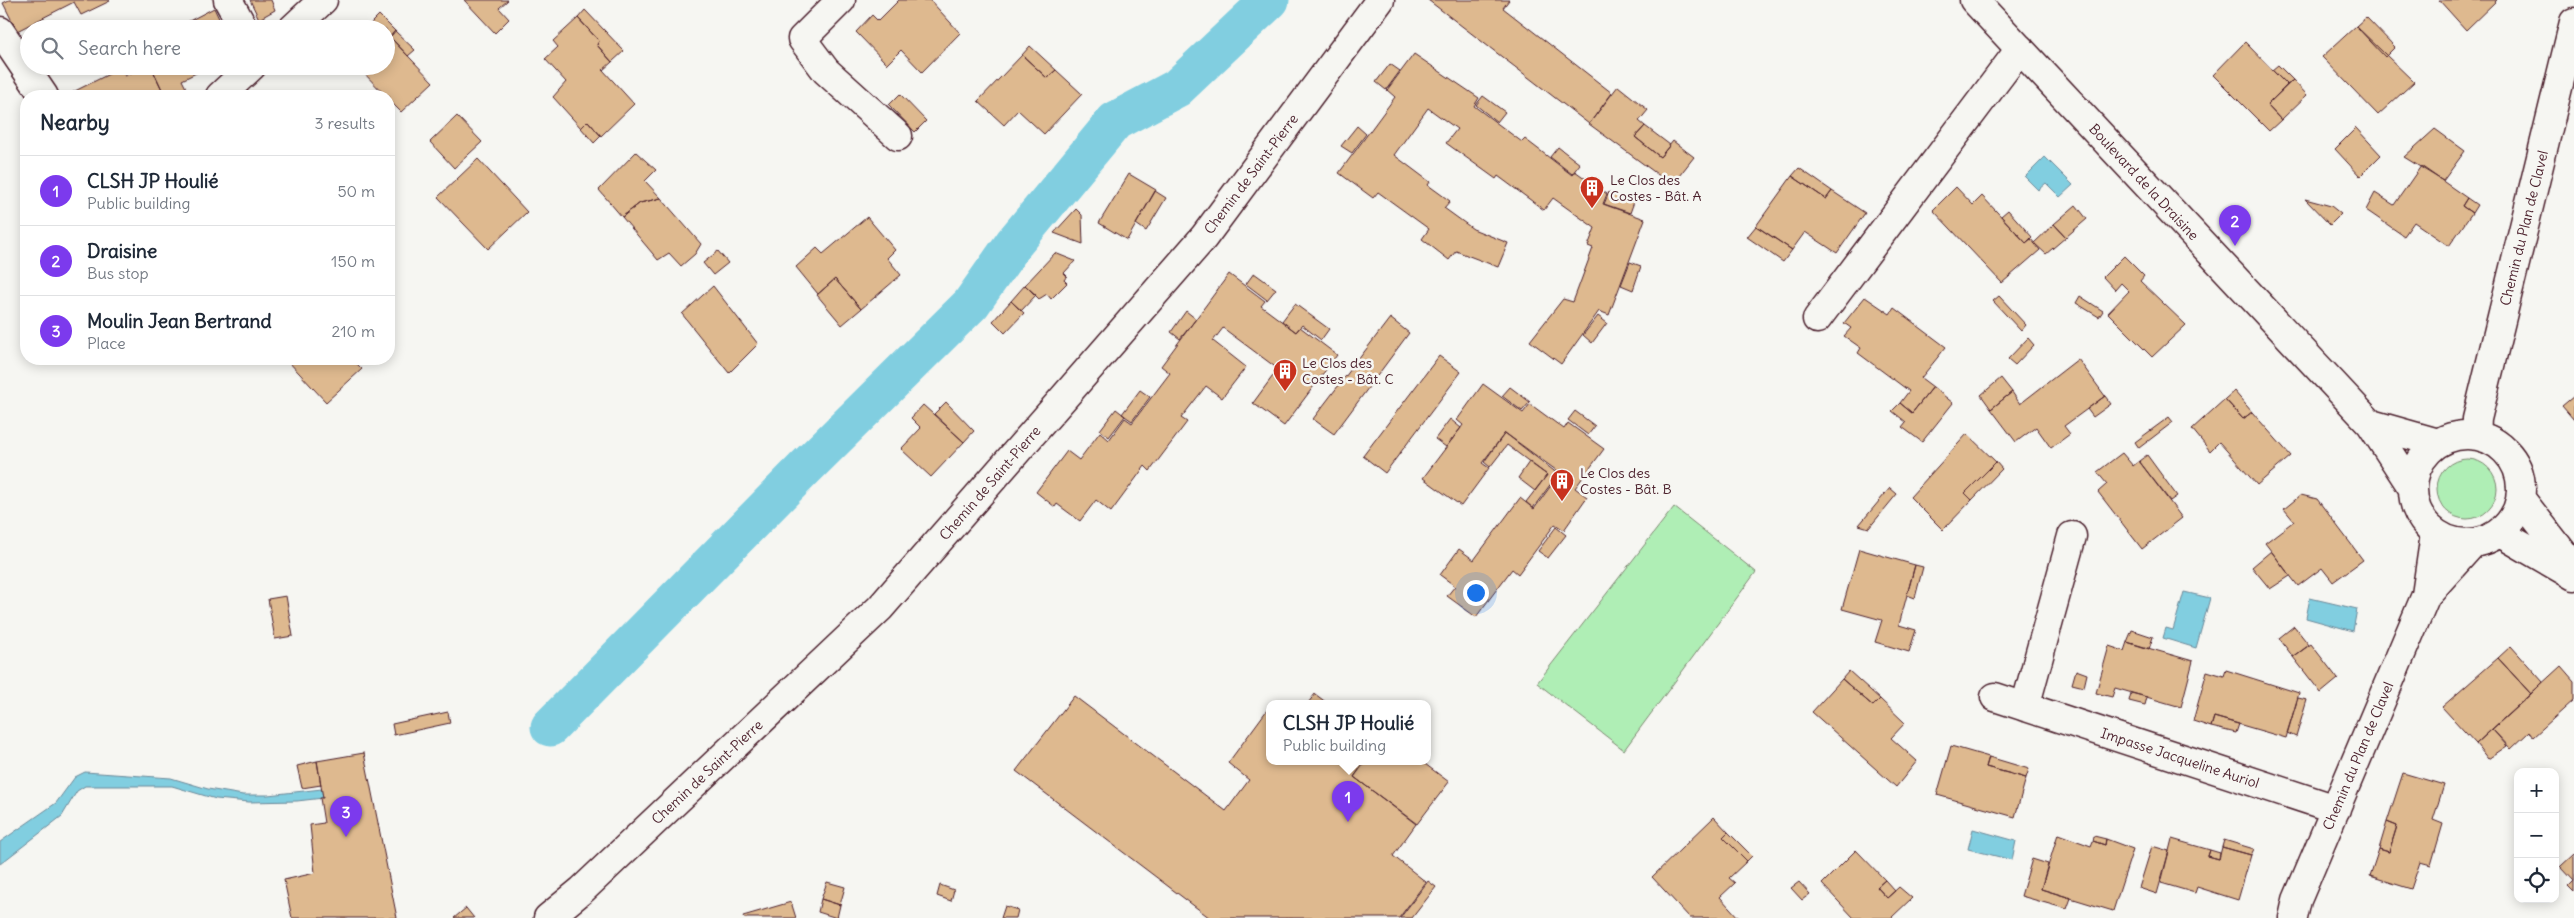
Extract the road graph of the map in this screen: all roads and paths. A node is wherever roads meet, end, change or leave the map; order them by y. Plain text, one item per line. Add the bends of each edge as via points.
1 (228, 0) edge
2 (323, 0) edge
3 (841, 0) edge
4 (1380, 0) edge
5 (1974, 0) edge
6 (239, 20) edge
7 (302, 20) edge
8 (2574, 22) edge
9 (0, 31) edge
10 (2020, 49) junction
11 (20, 61) edge
12 (30, 75) edge
13 (242, 75) edge
14 (40, 90) edge
15 (226, 90) edge
16 (898, 136) dead end
17 (1817, 319) dead end
18 (2371, 424) junction
19 (2476, 435) junction
20 (2438, 443) junction
21 (2412, 487) junction
22 (2521, 499) junction
23 (2500, 533) junction
24 (2436, 534) junction
25 (2072, 536) dead end
26 (2472, 544) junction
27 (2574, 567) edge
28 (2574, 576) edge
29 (2426, 595) junction
30 (1995, 697) dead end
31 (2025, 707) junction
32 (2336, 809) junction
33 (548, 918) edge
34 (2293, 918) edge

1 - 6 street
2 - 7 street
3 - 16 street via 802,39 826,71
4 - 33 street, Chemin de Saint-Pierre via 1204,237 880,608 582,890
5 - 10 street, Boulevard de la Draisine
8 - 19 street, Chemin du Plan de Clavel
9 - 11 street
10 - 17 street
10 - 18 street, Boulevard de la Draisine
12 - 14 street
13 - 15 street
18 - 20 street
18 - 21 street, Boulevard de la Draisine
19 - 20 street via 2460,435
19 - 22 street via 2506,451 2516,465 2521,481
20 - 21 street via 2424,455
21 - 24 street via 2422,521
22 - 23 street via 2514,518
22 - 27 street
23 - 26 street
23 - 28 street
24 - 26 street via 2452,542
24 - 29 street, Chemin du Plan de Clavel
25 - 31 street
26 - 29 street, Chemin du Plan de Clavel
29 - 32 street, Chemin du Plan de Clavel
30 - 31 street, Impasse Jacqueline Auriol
31 - 32 street, Impasse Jacqueline Auriol
32 - 34 street, Chemin du Plan de Clavel via 2296,900

